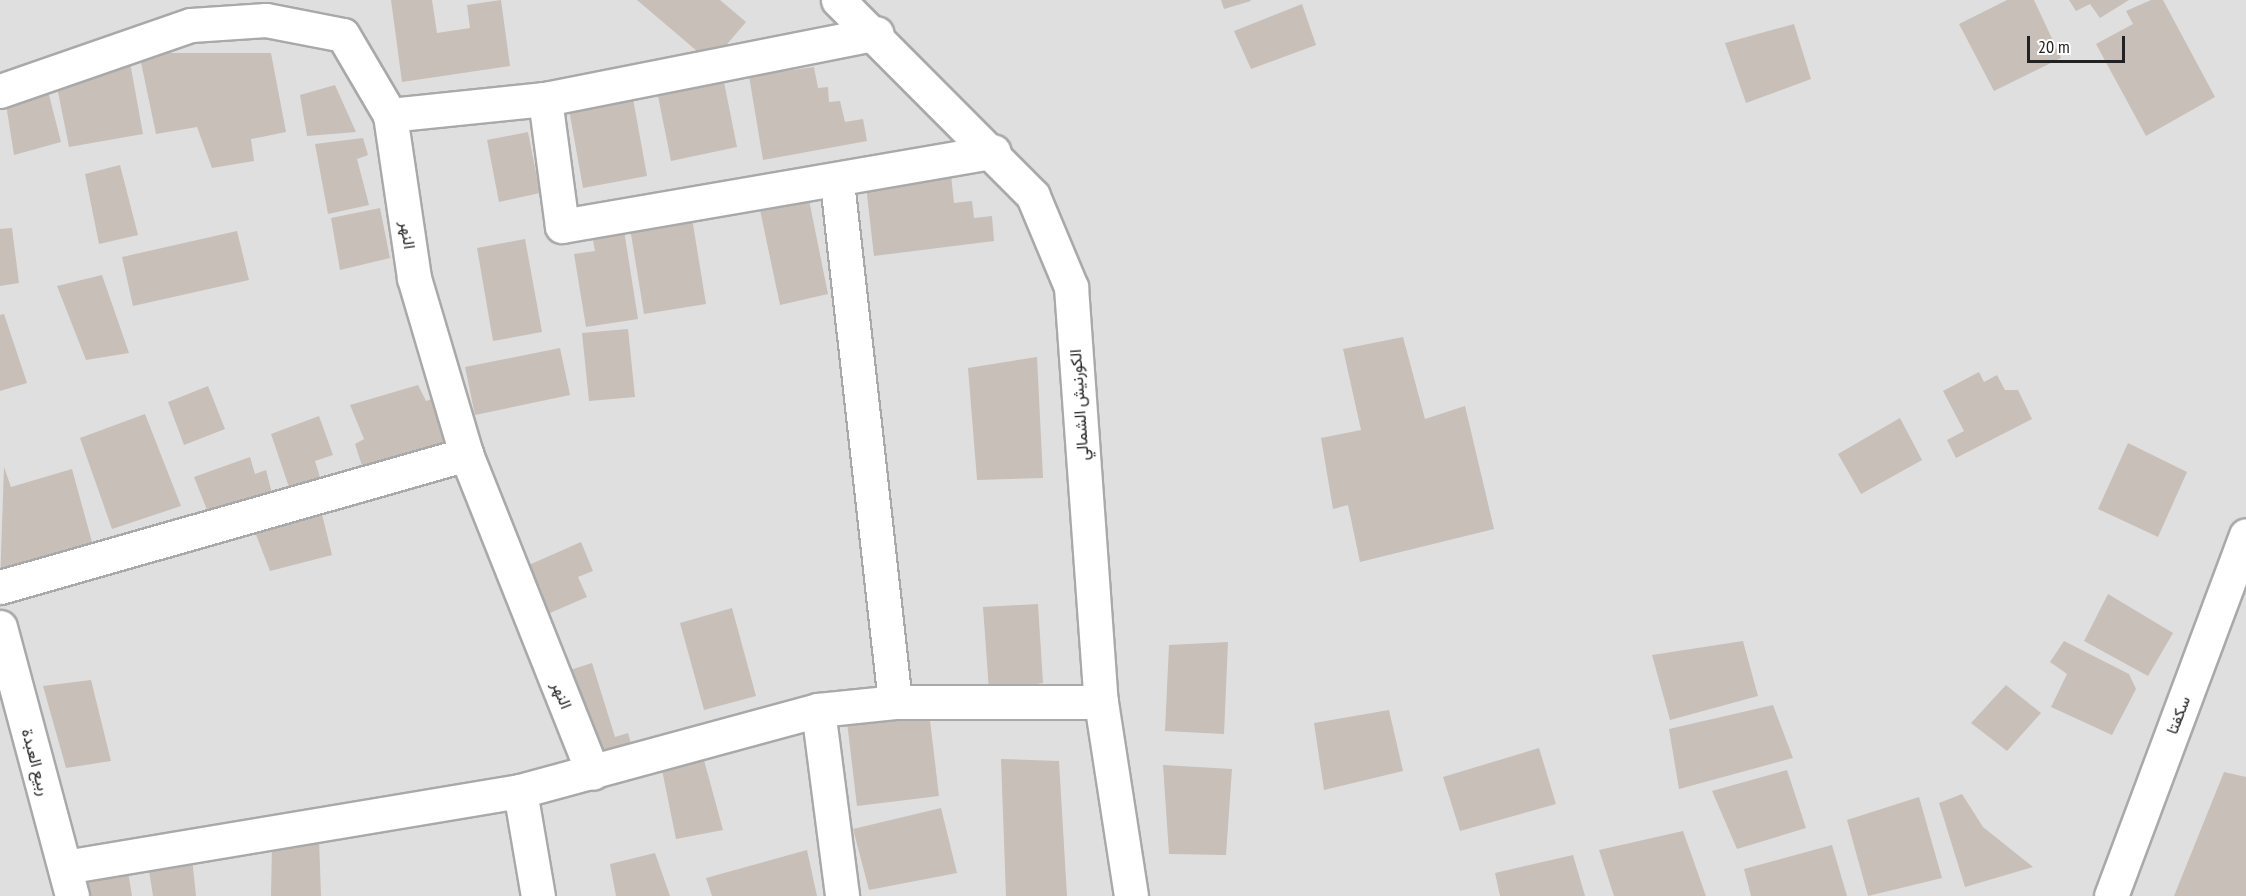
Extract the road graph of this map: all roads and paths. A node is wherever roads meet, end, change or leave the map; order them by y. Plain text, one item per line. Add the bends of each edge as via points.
1 (838, 0) edge
2 (877, 33) junction
3 (0, 91) edge
4 (545, 99) junction
5 (390, 115) junction
6 (994, 152) junction
7 (837, 182) junction
8 (466, 454) junction
9 (2246, 535) edge
10 (0, 587) edge
11 (0, 627) edge
12 (895, 702) junction
13 (1101, 702) junction
14 (818, 710) junction
15 (593, 773) junction
16 (520, 791) junction
17 (69, 882) edge
18 (538, 896) edge
19 (842, 896) edge
20 (1131, 896) edge
21 (2111, 896) edge

1 - 2 street, الكورنيش الشمالي
2 - 4 street
2 - 6 street, الكورنيش الشمالي
3 - 5 street, النهر via 191,25 266,20 343,35
4 - 5 street
4 - 7 street via 562,226
5 - 8 street, النهر via 414,278
6 - 7 street
6 - 13 street, الكورنيش الشمالي via 1033,196 1071,287
7 - 12 street
8 - 10 street
8 - 15 street, النهر
9 - 21 street, سكفتا
11 - 17 street, ربيع العبدة
12 - 13 street
12 - 14 street
13 - 20 street, الكورنيش الشمالي
14 - 15 street
14 - 19 street
15 - 16 street
16 - 17 street
16 - 18 street

